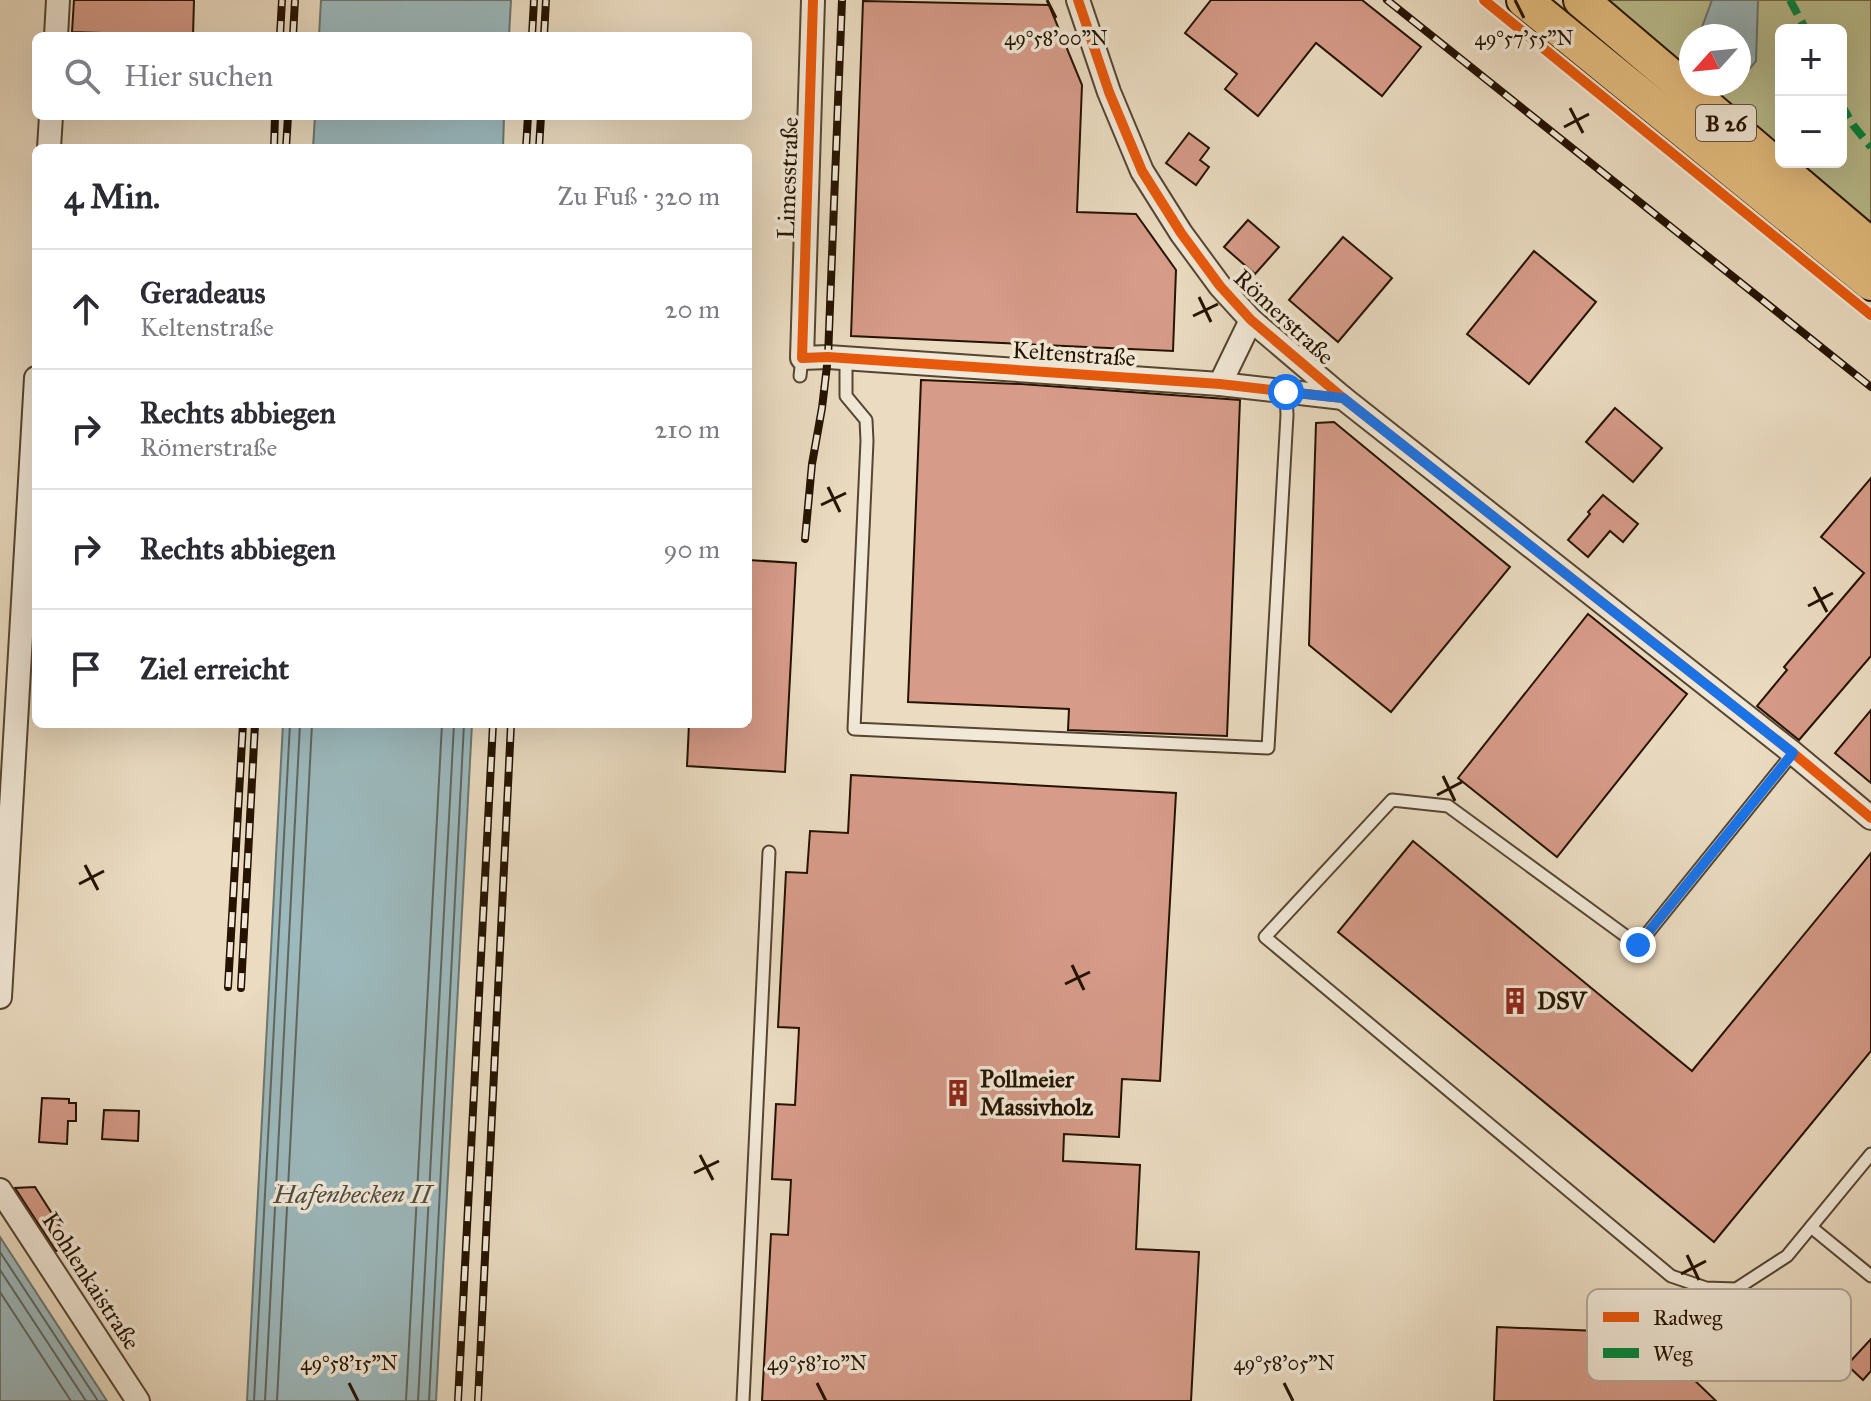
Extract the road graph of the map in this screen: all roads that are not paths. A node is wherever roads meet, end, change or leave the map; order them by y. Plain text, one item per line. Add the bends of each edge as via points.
1 (58, 0) edge
2 (813, 0) edge
3 (1078, 0) edge
4 (1524, 0) edge
5 (1581, 0) edge
6 (56, 32) edge
7 (51, 120) edge
8 (49, 144) edge
9 (1871, 246) edge
10 (1871, 283) edge
11 (1251, 320) junction
12 (846, 358) junction
13 (801, 367) joint
14 (1220, 384) junction
15 (1286, 392) junction
16 (1343, 398) junction
17 (32, 447) edge
18 (1793, 753) junction
19 (1871, 818) edge
20 (769, 852) dead end
21 (0, 997) edge
22 (1871, 1154) edge
23 (0, 1190) edge
24 (1811, 1227) junction
25 (1871, 1276) edge
26 (138, 1401) edge
27 (743, 1401) edge

1 - 6 street
2 - 13 street, Limesstraße
3 - 11 street, Römerstraße via 1142,171 1181,233
4 - 10 main road
5 - 9 main road, B 26
7 - 8 street
11 - 14 street
11 - 16 street, Römerstraße
12 - 13 street, Keltenstraße
12 - 14 street, Keltenstraße
12 - 15 lane via 846,396 866,420 867,441 854,729 1268,748
14 - 15 street, Keltenstraße
15 - 16 street, Keltenstraße
16 - 18 street, Römerstraße
17 - 21 street
18 - 19 street, Römerstraße
18 - 24 lane via 1638,945 1448,806 1392,800 1265,937 1671,1276 1706,1288 1736,1289 1787,1256
20 - 27 lane
22 - 24 lane
23 - 26 street, Kohlenkaistraße
24 - 25 lane

